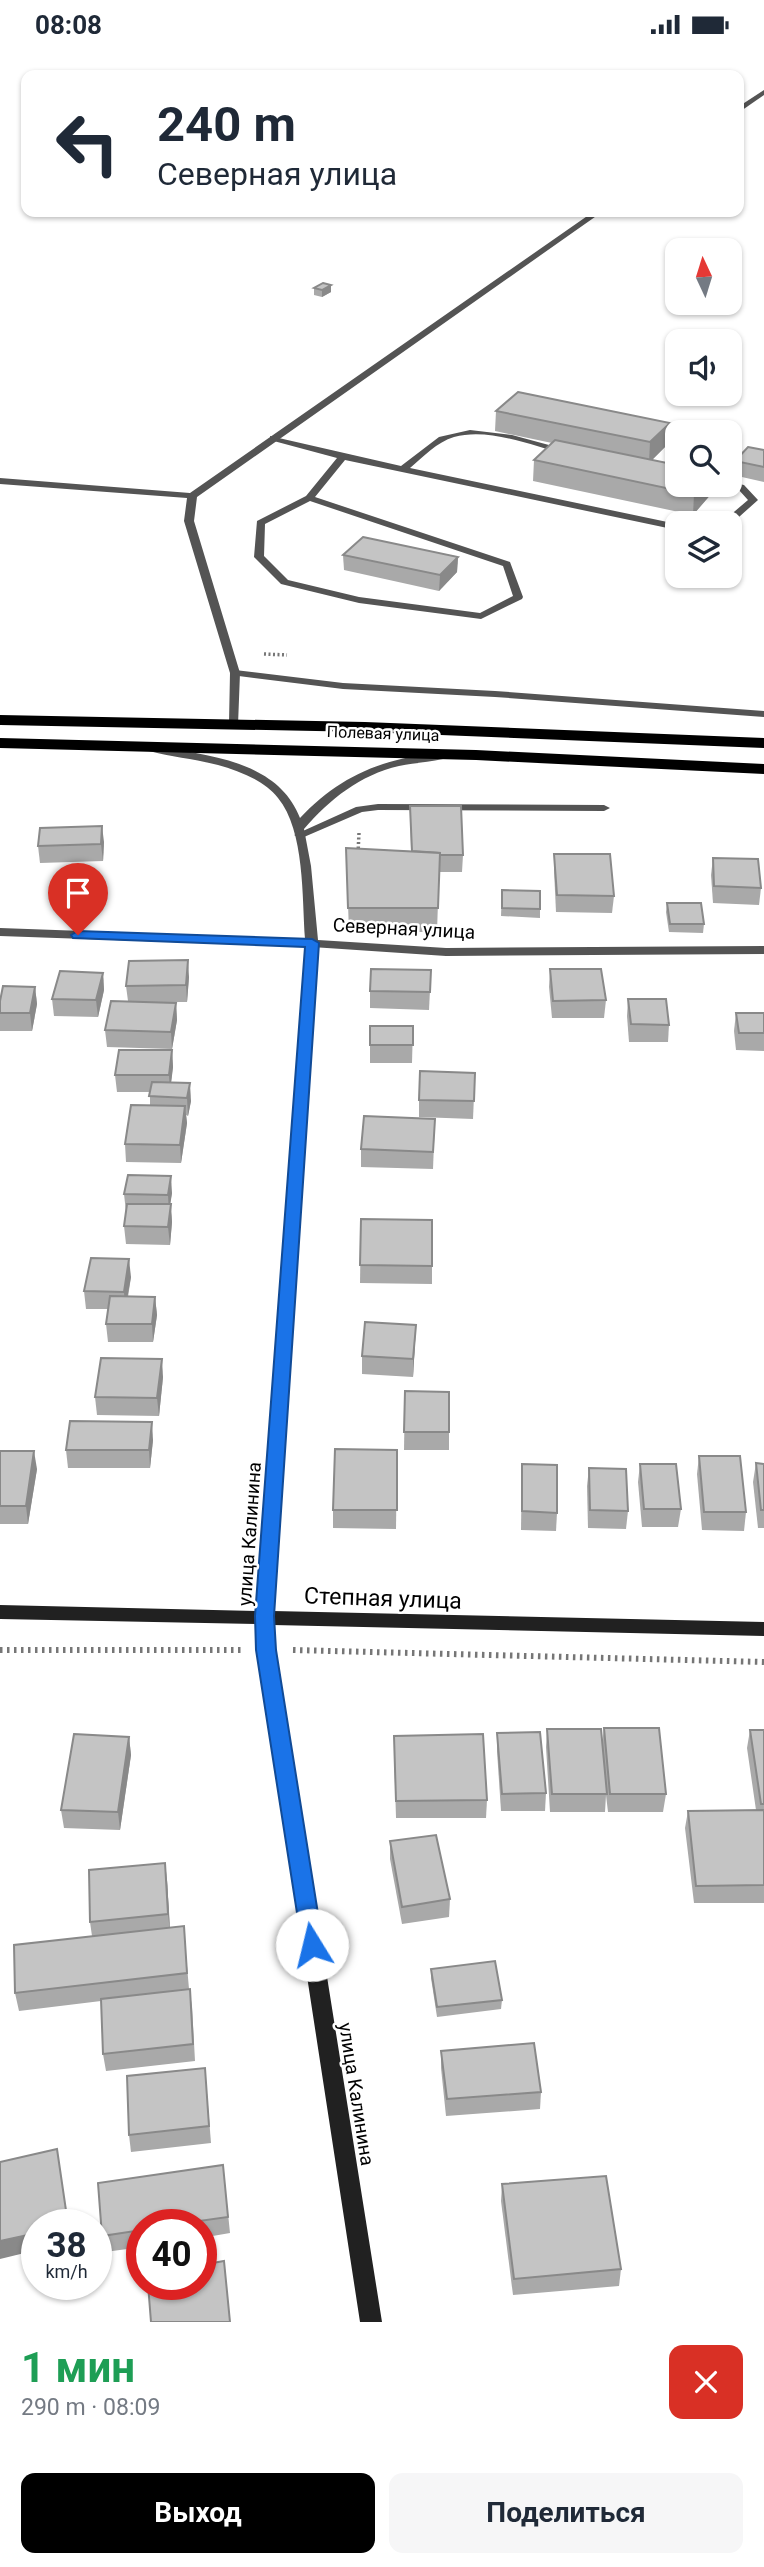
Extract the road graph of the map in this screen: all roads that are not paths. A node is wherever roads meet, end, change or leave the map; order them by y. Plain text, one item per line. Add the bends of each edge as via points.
1 (764, 92) edge
2 (744, 107) edge
3 (591, 217) edge
4 (273, 438) junction
5 (582, 455) edge
6 (343, 457) junction
7 (402, 470) junction
8 (0, 481) edge
9 (742, 488) edge
10 (192, 496) junction
11 (309, 498) junction
12 (741, 511) edge
13 (665, 525) edge
14 (235, 673) junction
15 (764, 714) edge
16 (0, 720) edge
17 (234, 723) junction
18 (0, 743) edge
19 (764, 743) edge
20 (124, 744) junction
21 (476, 755) junction
22 (764, 769) edge
23 (604, 808) dead end
24 (299, 831) junction
25 (0, 932) edge
26 (312, 943) junction
27 (764, 950) edge
28 (0, 1612) edge
29 (264, 1616) junction
30 (764, 1629) edge
31 (371, 2322) edge

1 - 2 street
3 - 4 street
4 - 6 street
4 - 10 street
5 - 7 street via 456,433
6 - 7 street
6 - 11 street
7 - 13 street
8 - 10 street
9 - 12 street via 754,500
10 - 14 street via 189,521
11 - 11 street via 260,523 259,557 285,582 359,600 481,616 518,597 508,564
14 - 15 street via 343,686
14 - 17 street
16 - 17 highway, Полевая улица
17 - 19 highway, Полевая улица
18 - 20 highway, Полевая улица
20 - 21 highway, Полевая улица
20 - 24 street via 212,760 261,777 283,795
21 - 22 highway, Полевая улица
21 - 24 street via 408,760 369,771 319,803
23 - 24 street via 360,809
24 - 26 street, улица Калинина
25 - 26 street, Северная улица
26 - 27 street, Северная улица via 446,952
26 - 29 street, улица Калинина
28 - 29 street, Степная улица
29 - 30 street, Степная улица
29 - 31 street, улица Калинина

